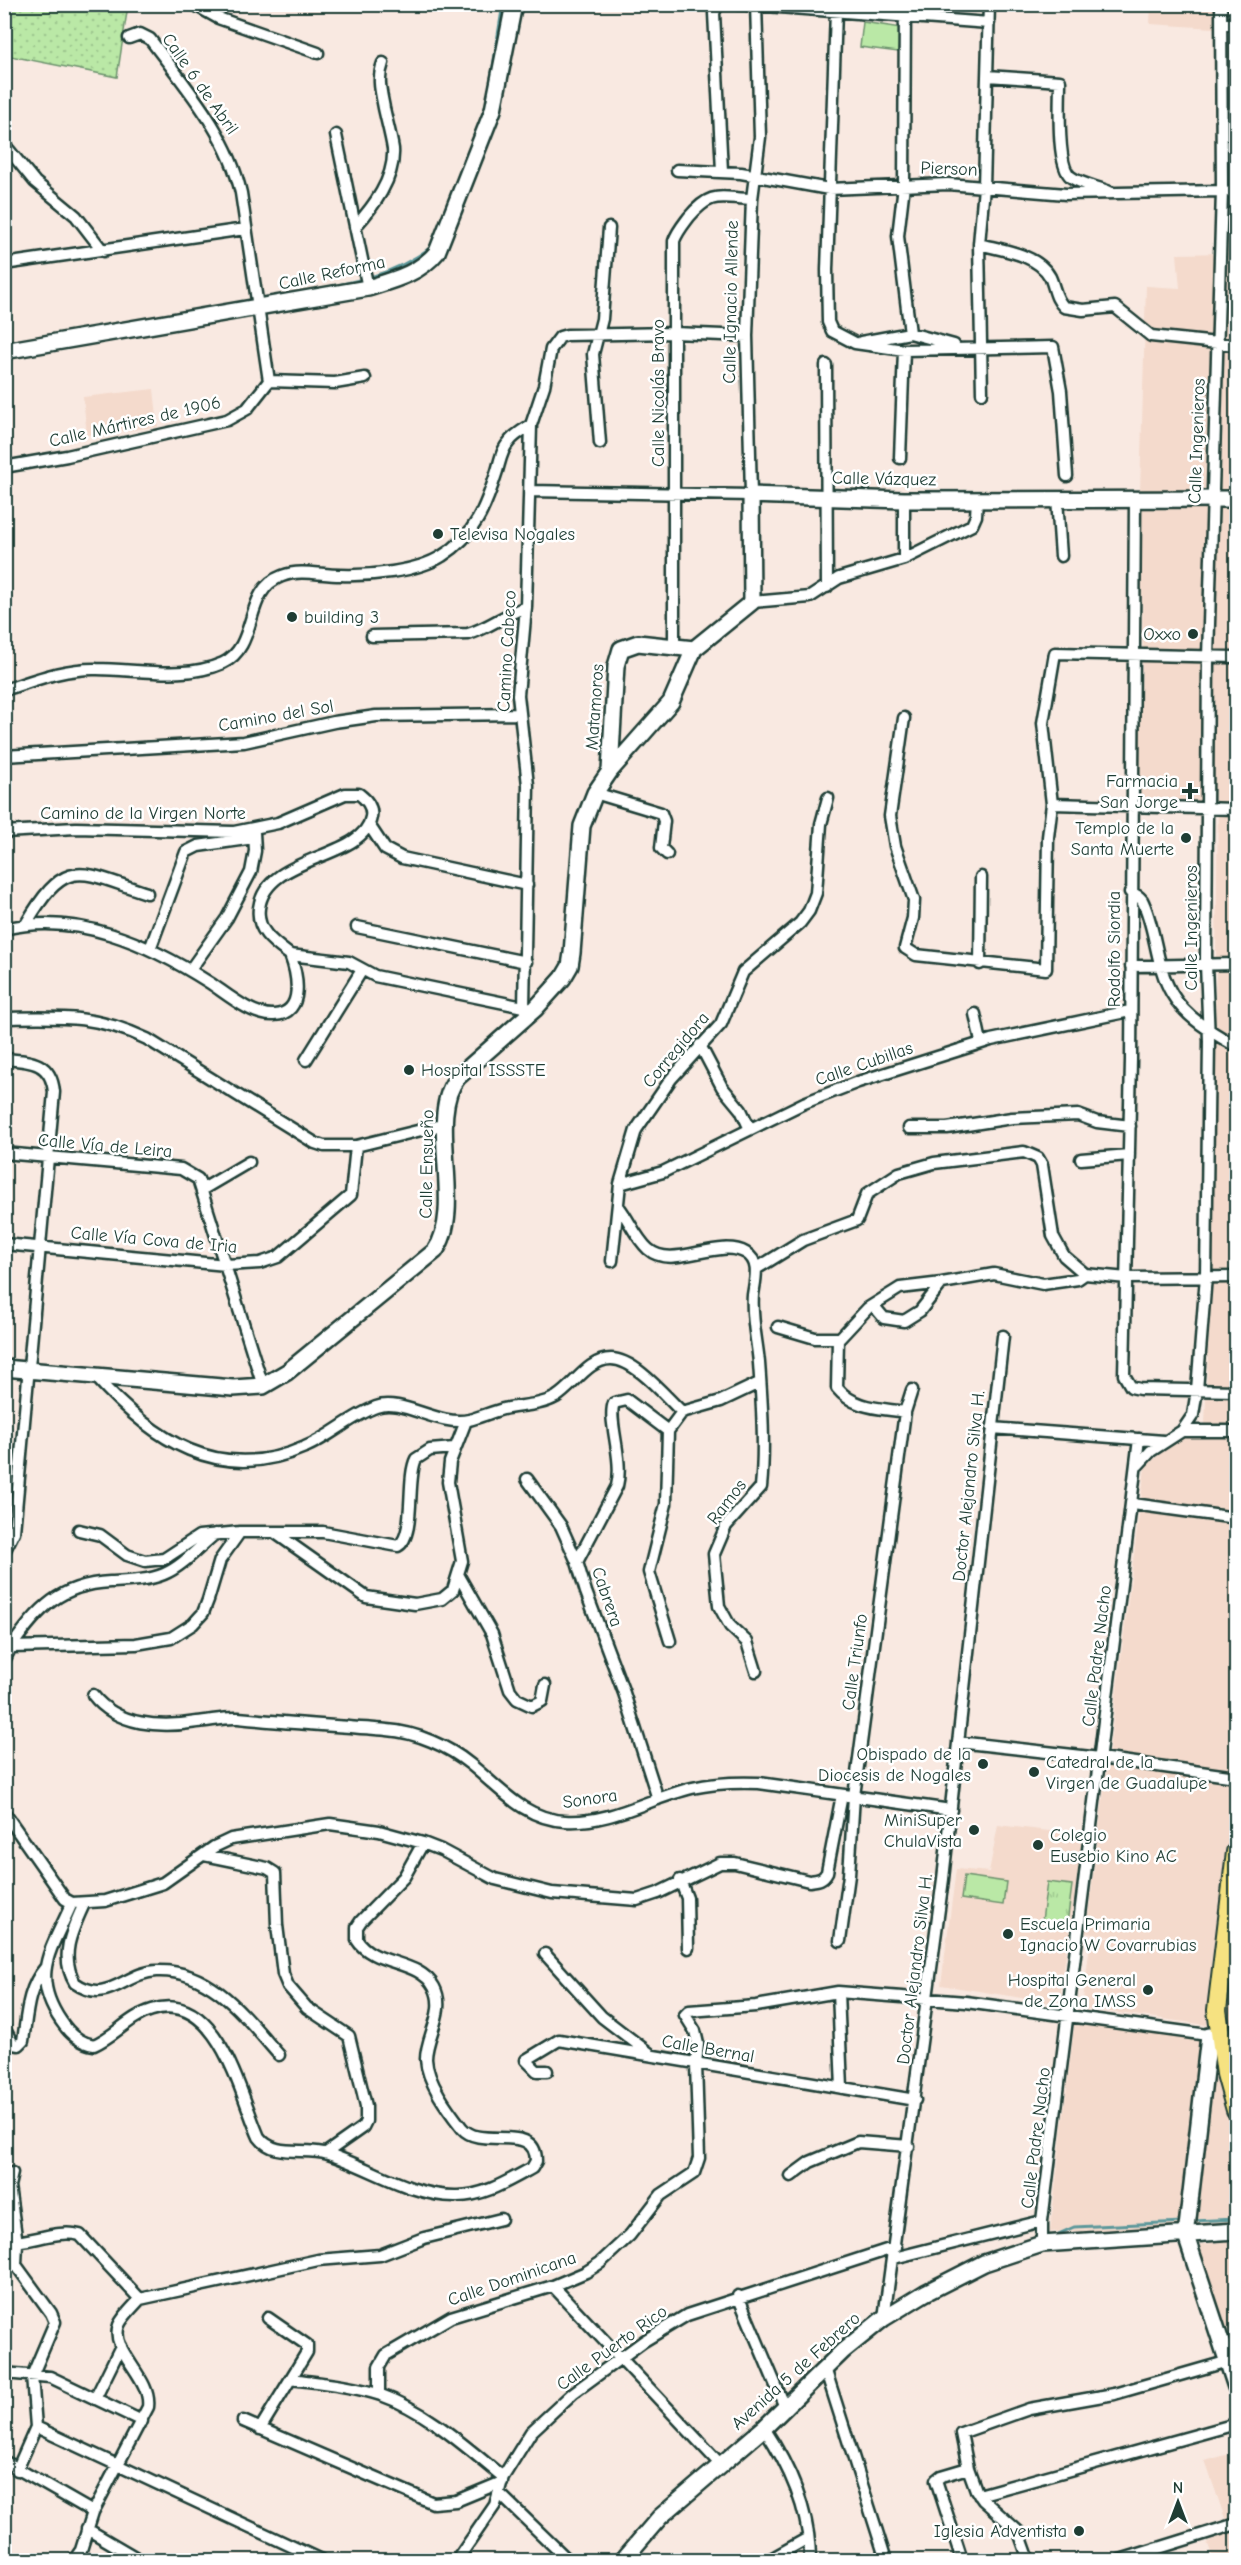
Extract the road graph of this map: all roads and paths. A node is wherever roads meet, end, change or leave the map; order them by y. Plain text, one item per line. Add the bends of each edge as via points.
1 (193, 4) edge
2 (514, 4) edge
3 (738, 4) edge
4 (905, 4) edge
5 (989, 4) edge
6 (1221, 4) edge
7 (717, 5) edge
8 (756, 5) edge
9 (836, 11) junction
10 (906, 18) junction
11 (988, 23) junction
12 (1221, 24) junction
13 (1236, 24) edge
14 (129, 38) dead end
15 (318, 53) dead end
16 (383, 63) dead end
17 (987, 76) junction
18 (336, 135) dead end
19 (4, 144) edge
20 (677, 170) dead end
21 (722, 171) junction
22 (756, 175) junction
23 (904, 185) junction
24 (984, 187) junction
25 (829, 189) junction
26 (1229, 192) edge
27 (1116, 194) junction
28 (752, 200) junction
29 (355, 227) junction
30 (609, 228) dead end
31 (245, 229) junction
32 (979, 244) junction
33 (103, 251) junction
34 (4, 264) edge
35 (368, 288) junction
36 (258, 308) junction
37 (674, 333) junction
38 (910, 333) junction
39 (598, 334) junction
40 (747, 336) junction
41 (855, 343) junction
42 (1216, 345) junction
43 (1236, 345) edge
44 (960, 348) junction
45 (982, 348) junction
46 (903, 350) junction
47 (4, 351) edge
48 (826, 364) dead end
49 (364, 378) dead end
50 (269, 381) junction
51 (982, 393) dead end
52 (531, 425) junction
53 (600, 444) dead end
54 (900, 458) dead end
55 (4, 467) edge
56 (1067, 476) dead end
57 (530, 490) junction
58 (674, 493) junction
59 (752, 495) junction
60 (827, 498) junction
61 (1211, 498) junction
62 (977, 499) junction
63 (1057, 499) junction
64 (1236, 499) edge
65 (904, 500) junction
66 (1135, 500) junction
67 (1061, 556) dead end
68 (904, 559) junction
69 (827, 586) junction
70 (752, 602) junction
71 (526, 607) junction
72 (372, 636) dead end
73 (674, 645) junction
74 (694, 649) junction
75 (1134, 656) junction
76 (1208, 657) junction
77 (1236, 657) edge
78 (4, 690) edge
79 (518, 714) junction
80 (904, 718) dead end
81 (4, 756) edge
82 (610, 771) junction
83 (595, 793) junction
84 (828, 798) dead end
85 (1052, 804) junction
86 (1131, 807) junction
87 (1209, 808) junction
88 (1236, 809) edge
89 (369, 825) junction
90 (4, 832) edge
91 (254, 833) junction
92 (667, 854) dead end
93 (981, 877) dead end
94 (527, 885) junction
95 (1131, 892) junction
96 (147, 893) dead end
97 (26, 924) junction
98 (357, 927) dead end
99 (4, 929) edge
100 (150, 949) junction
101 (290, 955) junction
102 (526, 962) junction
103 (980, 964) junction
104 (1206, 964) junction
105 (1236, 964) edge
106 (1160, 965) junction
107 (1131, 966) junction
108 (190, 970) junction
109 (362, 970) junction
110 (530, 1008) junction
111 (1130, 1011) junction
112 (975, 1014) dead end
113 (4, 1018) edge
114 (1209, 1030) junction
115 (981, 1042) junction
116 (700, 1045) junction
117 (1236, 1046) edge
118 (4, 1059) edge
119 (306, 1060) dead end
120 (446, 1124) junction
121 (1130, 1126) junction
122 (909, 1128) dead end
123 (750, 1129) junction
124 (356, 1146) junction
125 (4, 1153) edge
126 (1129, 1155) junction
127 (49, 1158) junction
128 (1081, 1159) dead end
129 (249, 1162) dead end
130 (620, 1184) junction
131 (203, 1189) junction
132 (619, 1208) junction
133 (4, 1244) edge
134 (40, 1247) junction
135 (612, 1261) dead end
136 (226, 1265) junction
137 (756, 1269) junction
138 (1085, 1274) junction
139 (1206, 1276) junction
140 (1236, 1277) edge
141 (1126, 1278) junction
142 (942, 1283) junction
143 (873, 1305) junction
144 (778, 1327) dead end
145 (1003, 1336) dead end
146 (838, 1339) junction
147 (4, 1368) edge
148 (30, 1370) junction
149 (95, 1376) junction
150 (759, 1383) junction
151 (263, 1386) junction
152 (912, 1390) dead end
153 (1197, 1390) junction
154 (1236, 1391) edge
155 (682, 1412) junction
156 (905, 1412) junction
157 (466, 1421) junction
158 (992, 1428) junction
159 (668, 1431) junction
160 (1182, 1431) junction
161 (1236, 1431) edge
162 (1140, 1439) junction
163 (1164, 1440) junction
164 (454, 1448) junction
165 (1138, 1465) junction
166 (527, 1479) dead end
167 (1133, 1504) junction
168 (1236, 1518) edge
169 (79, 1530) dead end
170 (271, 1530) junction
171 (9, 1532) edge
172 (240, 1532) junction
173 (215, 1534) junction
174 (4, 1552) edge
175 (577, 1562) junction
176 (459, 1576) junction
177 (670, 1641) dead end
178 (11, 1647) junction
179 (4, 1662) edge
180 (756, 1671) dead end
181 (545, 1685) dead end
182 (93, 1695) dead end
183 (958, 1742) junction
184 (1101, 1758) junction
185 (1236, 1777) edge
186 (848, 1796) junction
187 (658, 1799) junction
188 (951, 1810) junction
189 (4, 1812) edge
190 (423, 1844) junction
191 (1236, 1852) edge
192 (204, 1855) junction
193 (680, 1880) junction
194 (72, 1904) junction
195 (84, 1904) junction
196 (1232, 1921) edge
197 (840, 1941) dead end
198 (688, 1948) dead end
199 (545, 1954) dead end
200 (45, 1968) junction
201 (838, 1992) junction
202 (926, 2000) junction
203 (1069, 2016) junction
204 (4, 2028) edge
205 (1214, 2036) junction
206 (279, 2055) dead end
207 (651, 2055) junction
208 (696, 2064) junction
209 (547, 2071) dead end
210 (842, 2088) junction
211 (915, 2100) junction
212 (1236, 2110) edge
213 (909, 2146) junction
214 (326, 2153) junction
215 (12, 2173) dead end
216 (791, 2176) dead end
217 (501, 2219) dead end
218 (1042, 2220) junction
219 (1236, 2231) edge
220 (1186, 2236) junction
221 (4, 2242) edge
222 (17, 2243) junction
223 (1042, 2244) junction
224 (895, 2252) junction
225 (553, 2286) junction
226 (738, 2296) junction
227 (140, 2299) junction
228 (268, 2318) dead end
229 (884, 2318) junction
230 (121, 2346) junction
231 (620, 2358) junction
232 (1233, 2360) edge
233 (825, 2368) junction
234 (4, 2373) edge
235 (32, 2376) junction
236 (291, 2379) junction
237 (1236, 2387) edge
238 (379, 2394) junction
239 (95, 2399) junction
240 (785, 2407) junction
241 (142, 2421) junction
242 (243, 2421) dead end
243 (1236, 2424) edge
244 (36, 2427) junction
245 (764, 2428) junction
246 (260, 2429) junction
247 (4, 2461) edge
248 (721, 2465) junction
249 (117, 2466) junction
250 (968, 2468) junction
251 (17, 2470) junction
252 (503, 2479) junction
253 (500, 2494) junction
254 (979, 2495) junction
255 (93, 2512) junction
256 (1236, 2524) edge
257 (87, 2529) junction
258 (808, 2538) junction
259 (74, 2560) edge
260 (140, 2560) edge
261 (321, 2560) edge
262 (458, 2560) edge
263 (568, 2560) edge
264 (623, 2560) edge
265 (769, 2560) edge
266 (810, 2560) edge
267 (886, 2560) edge
268 (962, 2560) edge
269 (1029, 2560) edge
270 (1120, 2560) edge

1 - 15 street via 218,18
2 - 35 street, Calle Reforma via 493,110 437,252 427,264 411,273
3 - 8 street
4 - 10 street
5 - 11 street
6 - 12 street, Calle Ingenieros
7 - 21 street
8 - 9 street
8 - 22 street, Calle Ignacio Allende via 760,137
9 - 10 street
9 - 25 street
10 - 11 street
10 - 23 street
11 - 17 street
12 - 13 street
12 - 26 street, Calle Ingenieros
14 - 31 street, Calle 6 de Abril via 140,34 150,39 223,145 237,177
16 - 29 street via 379,77 393,150 391,164 375,202
17 - 24 street
17 - 27 street via 1060,81 1061,146 1066,172 1071,178
18 - 29 street
19 - 33 street via 35,182 76,216
20 - 21 street, Pierson
21 - 22 street, Pierson
22 - 25 street, Pierson
22 - 28 street, Calle Ignacio Allende
23 - 24 street, Pierson
23 - 25 street, Pierson
23 - 38 street via 898,236
24 - 27 street, Pierson
24 - 32 street
25 - 41 street via 828,322 838,335
26 - 27 street, Pierson
26 - 42 street, Calle Ingenieros
28 - 37 street, Calle Nicolás Bravo via 709,198 677,233
28 - 40 street, Calle Ignacio Allende
29 - 35 street
30 - 39 street
31 - 33 street
31 - 36 street, Calle 6 de Abril
32 - 42 street via 1036,263 1050,277 1060,303 1069,309 1119,309 1151,336
32 - 45 street
33 - 34 street
35 - 36 street, Calle Reforma
36 - 47 street, Calle Reforma
36 - 50 street, Calle 6 de Abril
37 - 39 street
37 - 40 street
37 - 58 street, Calle Nicolás Bravo
38 - 41 street
38 - 44 street
39 - 52 street, Camino Cabeco via 560,337 551,349
39 - 53 street via 593,364
40 - 59 street, Calle Ignacio Allende
41 - 46 street
42 - 43 street
42 - 61 street, Calle Ingenieros
44 - 45 street
44 - 46 street
45 - 51 street
45 - 56 street via 1053,347 1061,392
46 - 54 street
48 - 60 street
49 - 50 street via 335,382
50 - 55 street, Calle Mártires de 1906 via 247,409 227,420
52 - 57 street, Camino Cabeco
52 - 78 street via 504,449 479,520 469,535 440,558 383,573 293,572 280,576 262,592 239,651 221,664 172,672 75,670
57 - 58 street, Calle Vázquez
57 - 71 street, Camino Cabeco
58 - 59 street, Calle Vázquez
58 - 73 street, Calle Nicolás Bravo
59 - 60 street, Calle Vázquez
59 - 70 street, Calle Ignacio Allende
60 - 65 street, Calle Vázquez
60 - 69 street
61 - 64 street, Calle Vázquez
61 - 66 street, Calle Vázquez
61 - 76 street, Calle Ingenieros
62 - 63 street, Calle Vázquez
62 - 65 street, Calle Vázquez
62 - 68 street via 972,525
63 - 66 street, Calle Vázquez
63 - 67 street
65 - 68 street
66 - 75 street, Rodolfo Siordia
68 - 69 street via 853,572
69 - 70 street via 810,597
70 - 74 street, Calle Ensueño
71 - 72 street via 468,634
71 - 79 street, Camino Cabeco
73 - 74 street, Matamoros
73 - 82 street, Matamoros via 638,643 621,649
74 - 82 street, Calle Ensueño via 671,702
75 - 76 street
75 - 85 street via 1055,653 1043,723
75 - 86 street, Rodolfo Siordia
76 - 77 street
76 - 87 street, Calle Ingenieros
79 - 81 street, Camino del Sol via 376,717 244,742
79 - 94 street, Camino Cabeco via 528,785
80 - 103 street via 890,816 895,846 914,900 905,948 916,955
82 - 83 street, Calle Ensueño
83 - 92 street via 661,813 662,848
83 - 110 street, Calle Ensueño via 582,826 570,966
84 - 116 street, Corregidora via 821,824 816,893 809,911 743,972 721,1024
85 - 86 street
85 - 103 street via 1046,969
86 - 87 street
86 - 95 street, Rodolfo Siordia
87 - 88 street
87 - 104 street, Calle Ingenieros
89 - 91 street, Camino de la Virgen Norte via 370,805 353,793
89 - 94 street via 385,849 402,858
89 - 101 street via 344,845 282,874 266,890 260,901 260,924 272,941
90 - 91 street, Camino de la Virgen Norte via 76,828
91 - 100 street via 186,852
91 - 108 street via 251,872 227,918
93 - 103 street
94 - 102 street, Camino Cabeco
95 - 106 street via 1142,900
95 - 107 street, Rodolfo Siordia
96 - 97 street via 86,874 69,874 45,894
97 - 99 street
97 - 100 street via 59,923
98 - 102 street
100 - 108 street
101 - 108 street via 298,982 297,994 286,1011 273,1015 255,1011
101 - 109 street via 339,960
102 - 110 street, Camino Cabeco
104 - 105 street
104 - 106 street
104 - 114 street, Calle Ingenieros
106 - 107 street
106 - 114 street via 1171,993
107 - 111 street, Rodolfo Siordia
109 - 110 street
109 - 119 street
110 - 120 street, Calle Ensueño via 453,1083
111 - 115 street, Calle Cubillas
111 - 121 street, Rodolfo Siordia
112 - 115 street
113 - 124 street via 70,1017 122,1027 315,1143
114 - 117 street
114 - 139 street, Calle Ingenieros
115 - 123 street, Calle Cubillas via 823,1095
116 - 123 street via 722,1088 741,1110
116 - 130 street, Corregidora via 636,1130
118 - 127 street via 39,1065 52,1078
120 - 124 street
120 - 151 street, Calle Ensueño via 446,1222 441,1243 286,1372
121 - 122 street via 1078,1115
121 - 126 street, Rodolfo Siordia
123 - 130 street, Calle Cubillas via 663,1172
124 - 136 street, Calle Vía Cova de Iria via 353,1188 345,1202 278,1257 260,1263
125 - 127 street, Calle Vía de Leira
126 - 128 street
126 - 141 street, Rodolfo Siordia
127 - 131 street, Calle Vía de Leira via 181,1169 198,1179
127 - 134 street
129 - 131 street
130 - 132 street, Corregidora
131 - 136 street
132 - 135 street, Corregidora
132 - 137 street via 656,1254 680,1256 724,1248 737,1250 754,1261
133 - 134 street, Calle Vía Cova de Iria
134 - 136 street, Calle Vía Cova de Iria
134 - 148 street
136 - 151 street
137 - 138 street via 803,1240 857,1220 867,1194 899,1173 934,1163 1024,1152 1038,1158 1042,1165 1057,1248
137 - 150 street, Ramos via 752,1318
138 - 141 street
138 - 142 street via 1078,1279 1043,1284 994,1274
139 - 140 street
139 - 141 street
139 - 153 street, Calle Ingenieros
141 - 153 street, Rodolfo Siordia via 1124,1376 1131,1387 1140,1389
142 - 143 street via 900,1288
142 - 143 street via 920,1311 904,1321 884,1318
143 - 146 street
144 - 146 street via 807,1336
145 - 158 street, Doctor Alejandro Silva H.
146 - 156 street via 837,1389 853,1403
147 - 148 street, Calle Ensueño
148 - 149 street, Calle Ensueño
148 - 171 street
149 - 151 street, Calle Ensueño via 233,1388
149 - 157 street via 115,1399 184,1449 228,1462 263,1461 305,1448 385,1404 430,1417
150 - 155 street via 721,1401
150 - 180 street, Ramos via 761,1487 726,1526 714,1554 719,1606 730,1626 747,1642
152 - 156 street, Calle Triunfo
153 - 154 street
153 - 160 street, Calle Ingenieros via 1193,1415
155 - 157 street via 628,1363 610,1359 586,1370 549,1401
155 - 159 street
156 - 186 street, Calle Triunfo
157 - 164 street
158 - 162 street
158 - 183 street, Doctor Alejandro Silva H.
159 - 175 street, Cabrera via 627,1400 614,1403 620,1476
159 - 177 street via 666,1503 649,1572
160 - 161 street
160 - 163 street
162 - 163 street
162 - 165 street
163 - 165 street
164 - 170 street via 430,1450 416,1459 411,1473 406,1535 398,1545 337,1534
164 - 176 street via 448,1482 462,1551
165 - 167 street, Calle Padre Nacho
166 - 175 street via 561,1526
167 - 168 street
167 - 184 street, Calle Padre Nacho
169 - 173 street via 100,1534 127,1555 145,1561 164,1559 195,1537
170 - 172 street
170 - 176 street via 355,1591 376,1600 415,1604 442,1599 453,1590
171 - 174 street
172 - 173 street
172 - 178 street via 220,1560 203,1613 182,1632 156,1642 136,1644
173 - 178 street via 163,1575 97,1583 63,1593 34,1616
175 - 187 street, Cabrera
176 - 181 street via 492,1634 510,1690 517,1699 532,1706 542,1701
178 - 179 street
182 - 187 street, Sonora via 111,1714 135,1721 171,1724 236,1718 411,1734 453,1752 512,1801 547,1819 589,1820
183 - 184 street
183 - 188 street, Doctor Alejandro Silva H.
184 - 185 street
184 - 203 street, Calle Padre Nacho
186 - 187 street, Sonora via 732,1782 691,1788
186 - 188 street, Sonora
186 - 193 street via 824,1877 809,1881 720,1863
186 - 197 street, Calle Triunfo via 849,1875
188 - 202 street, Doctor Alejandro Silva H.
189 - 194 street
190 - 192 street via 379,1831 330,1824 231,1839
190 - 193 street via 495,1879 552,1893 637,1900
190 - 214 street via 404,1877 357,1927 357,1940 366,1950 422,1974 435,1988 438,2007 427,2049 428,2068 443,2101 464,2130 479,2138 525,2140 534,2148 536,2161 532,2168 478,2194 456,2196 434,2195
191 - 196 highway
192 - 195 street via 163,1883
192 - 214 street via 267,1868 274,1873 280,1962 288,1986 307,2008 345,2031 353,2043 366,2121 358,2133
193 - 198 street via 687,1898
194 - 195 street
194 - 200 street
195 - 206 street via 68,1944 68,1966 75,1983 95,1992 156,1971 201,1982 238,2007
196 - 205 highway
199 - 207 street via 602,2017
200 - 204 street via 31,1990 23,2041 13,2044
200 - 214 street via 47,1998 65,2026 85,2044 94,2045 111,2037 138,2016 160,2007 186,2010 200,2020 222,2048 264,2144 275,2149
201 - 202 street
201 - 208 street, Calle Dominicana via 756,2006 688,2012 686,2018 698,2038
201 - 210 street
202 - 203 street
202 - 211 street, Doctor Alejandro Silva H.
203 - 205 street
203 - 218 street, Calle Padre Nacho
205 - 212 highway
205 - 220 street
207 - 208 street, Calle Bernal
207 - 209 street, Calle Bernal via 559,2040 526,2060 537,2071
208 - 210 street, Calle Bernal
208 - 225 street, Calle Dominicana via 699,2157 694,2173 661,2195 630,2235 600,2263
210 - 211 street, Calle Bernal
211 - 213 street, Doctor Alejandro Silva H.
213 - 216 street via 858,2142 819,2158
213 - 224 street, Doctor Alejandro Silva H.
215 - 222 street via 9,2186
217 - 227 street via 424,2238 380,2255 318,2260
218 - 223 street, Calle Padre Nacho
218 - 224 street, Calle Puerto Rico
219 - 220 street, Avenida 5 de Febrero
220 - 223 street, Avenida 5 de Febrero
220 - 232 street
221 - 222 street
222 - 227 street via 67,2233 80,2235
222 - 235 street via 18,2270 51,2313 54,2328
223 - 229 street, Avenida 5 de Febrero via 984,2263
224 - 226 street, Calle Puerto Rico
224 - 229 street, Doctor Alejandro Silva H.
225 - 231 street
225 - 238 street, Calle Dominicana via 430,2327 382,2359
226 - 231 street, Calle Puerto Rico via 687,2315
226 - 240 street
227 - 230 street via 121,2322 117,2334
228 - 236 street via 307,2345
229 - 233 street, Avenida 5 de Febrero
230 - 239 street
230 - 241 street via 148,2394
231 - 248 street
231 - 252 street, Calle Puerto Rico via 573,2393 531,2432
232 - 237 street
232 - 250 street via 1114,2394 1029,2409 961,2433
233 - 240 street, Avenida 5 de Febrero
233 - 267 street
234 - 235 street
235 - 239 street via 50,2377
235 - 244 street
236 - 238 street
236 - 246 street
238 - 252 street via 426,2418
239 - 241 street
240 - 245 street, Avenida 5 de Febrero
241 - 249 street
242 - 246 street
243 - 254 street
244 - 249 street
244 - 251 street
245 - 248 street, Avenida 5 de Febrero
245 - 258 street via 788,2468
246 - 252 street via 433,2503 456,2501
247 - 251 street
248 - 264 street, Avenida 5 de Febrero via 660,2517
249 - 255 street
249 - 261 street
250 - 254 street
250 - 268 street via 936,2480
251 - 255 street
252 - 253 street, Calle Puerto Rico
253 - 262 street, Calle Puerto Rico
253 - 263 street
254 - 269 street via 1019,2532
255 - 257 street
256 - 270 street
257 - 259 street
257 - 260 street
258 - 265 street
258 - 266 street

